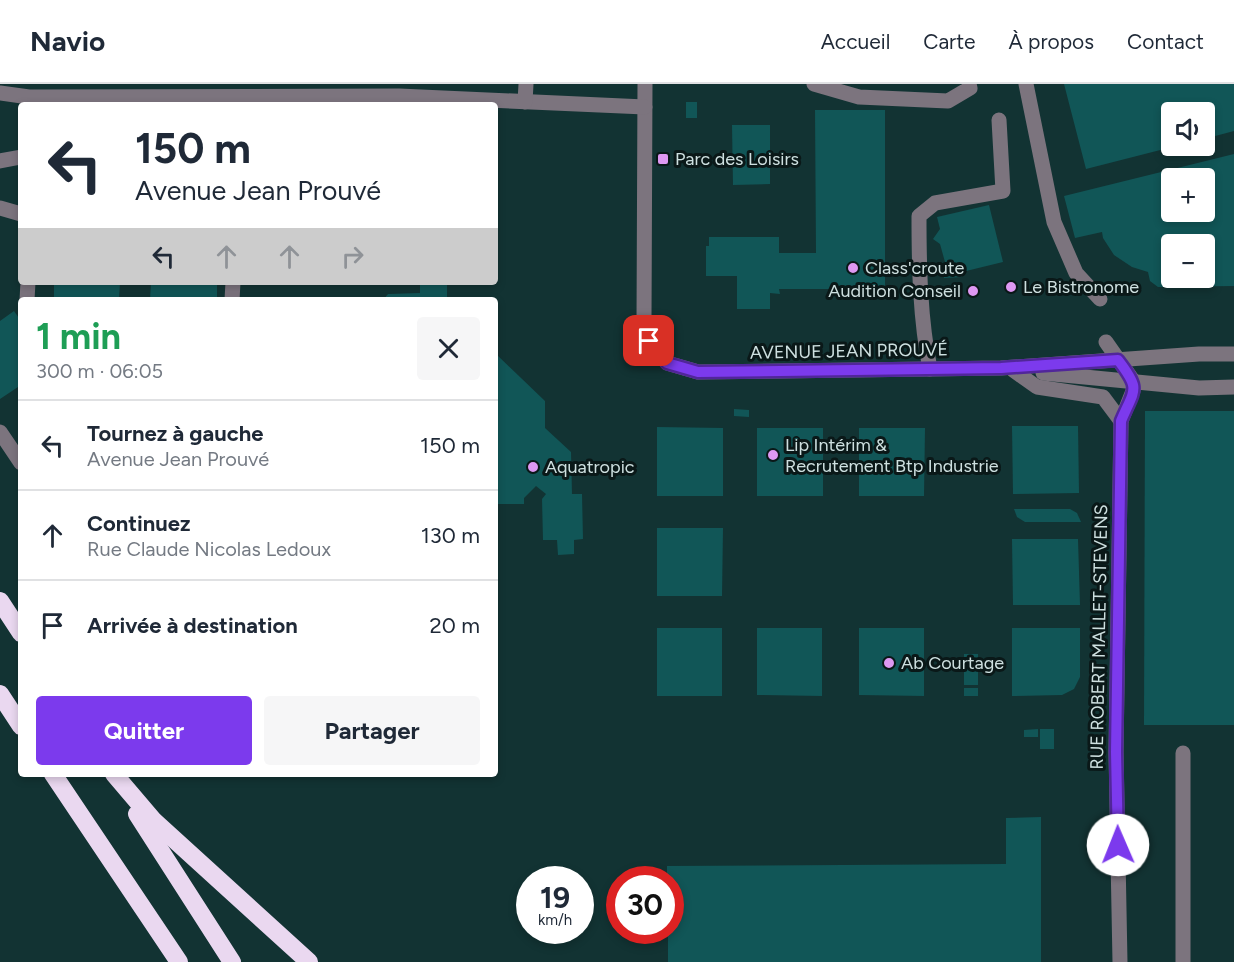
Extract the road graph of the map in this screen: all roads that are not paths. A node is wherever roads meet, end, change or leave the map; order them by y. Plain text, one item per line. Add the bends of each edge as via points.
1 (526, 84) edge
2 (645, 84) edge
3 (814, 84) edge
4 (969, 84) edge
5 (1026, 84) edge
6 (877, 91) edge
7 (0, 93) edge
8 (242, 100) edge
9 (40, 101) edge
10 (525, 102) junction
11 (645, 107) junction
12 (999, 120) dead end
13 (18, 158) edge
14 (0, 161) edge
15 (0, 208) edge
16 (18, 213) edge
17 (1100, 299) dead end
18 (1106, 342) dead end
19 (1234, 354) edge
20 (1118, 360) junction
21 (930, 369) junction
22 (1007, 369) junction
23 (1134, 382) junction
24 (1234, 387) edge
25 (1121, 421) junction
26 (0, 432) edge
27 (18, 459) edge
28 (0, 601) edge
29 (18, 628) edge
30 (0, 694) edge
31 (18, 721) edge
32 (1183, 753) dead end
33 (55, 777) edge
34 (115, 777) edge
35 (116, 777) edge
36 (179, 962) edge
37 (232, 962) edge
38 (309, 962) edge
39 (1120, 962) edge
40 (1183, 962) edge

1 - 10 street
2 - 11 street, AVENUE JEAN PROUVÉ
3 - 6 street via 859,97
4 - 6 street via 970,88 948,101
5 - 17 street via 1054,222 1076,273
7 - 9 street
8 - 9 street
8 - 10 street via 399,96
10 - 11 street
11 - 21 street, AVENUE JEAN PROUVÉ via 644,321 649,341 667,363 698,372
12 - 21 street via 1003,191 934,202 919,216 923,331
13 - 14 street
15 - 16 street
18 - 20 street
19 - 20 street, AVENUE JEAN PROUVÉ
20 - 22 street, AVENUE JEAN PROUVÉ
20 - 23 street
21 - 22 street, AVENUE JEAN PROUVÉ
22 - 23 street, AVENUE JEAN PROUVÉ
22 - 25 street via 1036,387 1103,398
23 - 24 street, AVENUE JEAN PROUVÉ
23 - 25 street, RUE ROBERT MALLET-STEVENS
25 - 39 street, RUE ROBERT MALLET-STEVENS via 1116,752
26 - 27 street
28 - 29 highway
30 - 31 highway
32 - 40 street
33 - 36 highway
34 - 37 highway
35 - 38 highway via 154,820

